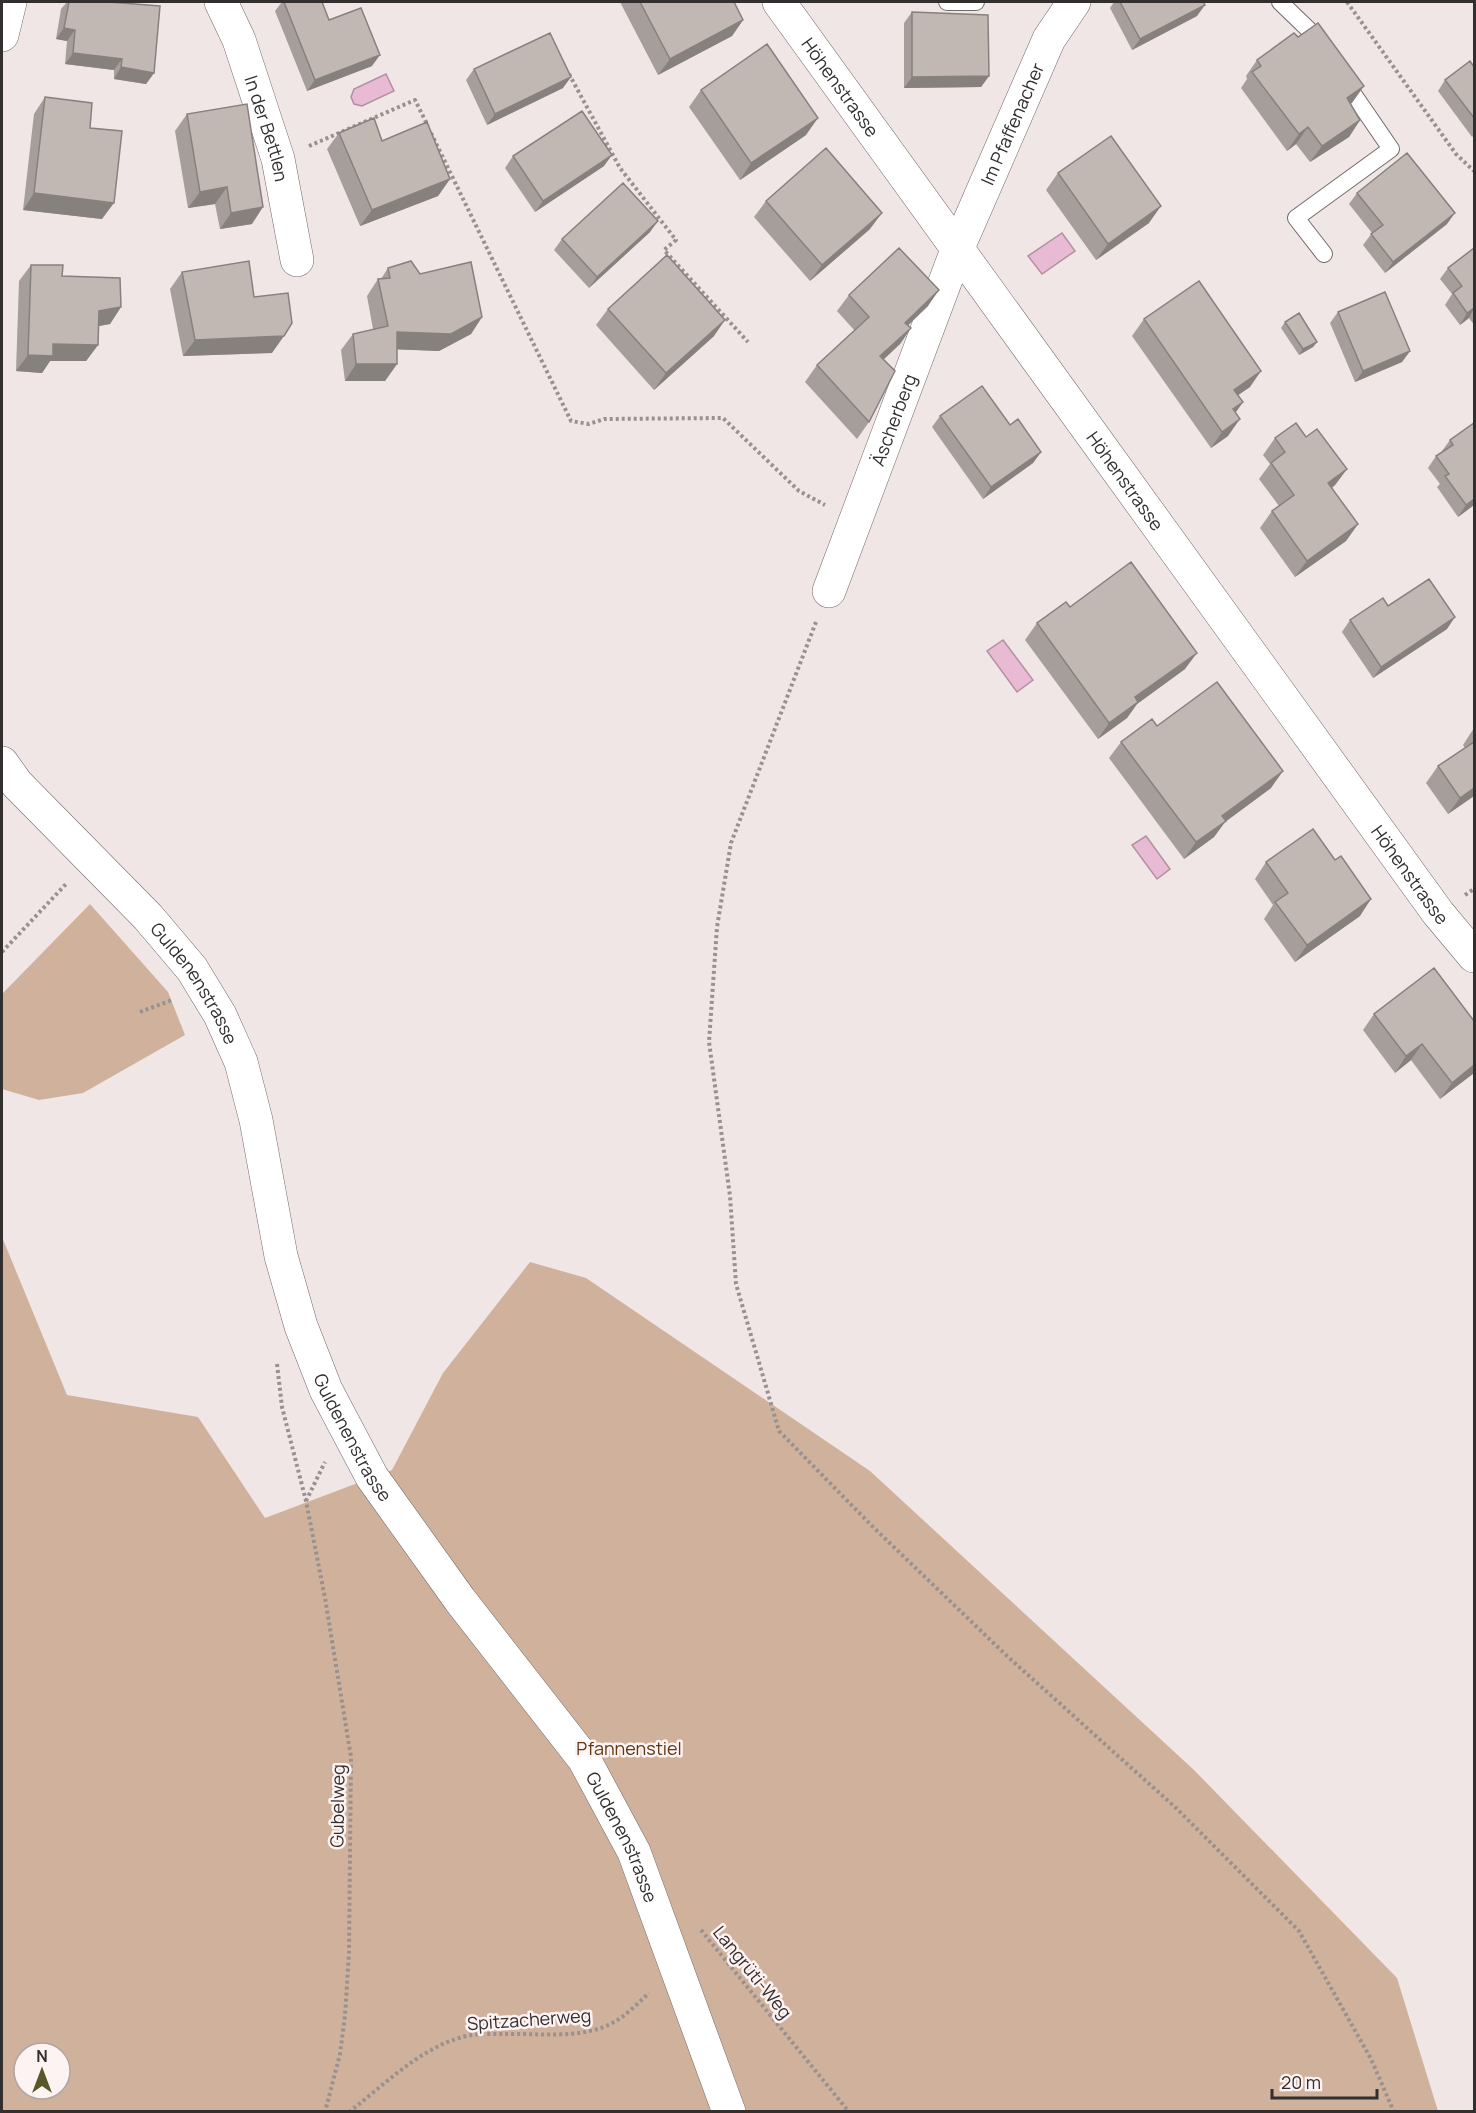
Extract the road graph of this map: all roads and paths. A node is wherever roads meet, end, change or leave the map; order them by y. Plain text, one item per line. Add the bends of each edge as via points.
1 (9, 2) edge
2 (221, 2) edge
3 (779, 2) edge
4 (947, 2) edge
5 (976, 2) edge
6 (1074, 2) edge
7 (1280, 2) edge
8 (1347, 2) edge
9 (2, 35) edge
10 (566, 68) edge
11 (278, 159) junction
12 (1474, 171) edge
13 (957, 250) junction
14 (1324, 254) dead end
15 (297, 260) dead end
16 (748, 342) dead end
17 (854, 522) junction
18 (829, 591) joint
19 (2, 763) edge
20 (73, 876) dead end
21 (2, 952) edge
22 (1474, 956) edge
23 (182, 996) dead end
24 (140, 1012) dead end
25 (276, 1360) dead end
26 (700, 1929) dead end
27 (677, 1968) junction
28 (325, 2112) edge
29 (349, 2112) edge
30 (729, 2112) edge
31 (849, 2112) edge
32 (1394, 2112) edge

1 - 9 street
2 - 11 street, In der Bettlen via 239,40
3 - 13 street, Höhenstrasse
4 - 5 lane
6 - 13 street, Im Pfaffenacher via 1049,39
7 - 14 lane via 1309,30 1391,149 1296,218
8 - 12 path via 1456,154
10 - 16 path via 620,168 676,240 664,250
11 - 15 street, In der Bettlen
11 - 17 path via 415,100 571,421 589,424 604,419 723,418 799,491
13 - 17 street, Äscherberg
13 - 22 street, Höhenstrasse via 1438,913
17 - 18 street, Äscherberg
18 - 32 path via 731,843 717,927 710,1042 730,1196 736,1284 779,1431 1007,1656 1176,1808 1299,1931 1371,2059
19 - 27 street, Guldenenstrasse via 17,784 148,917 192,969 220,1015 241,1062 256,1119 281,1256 301,1326 326,1390 372,1478 460,1600 584,1759 634,1852
20 - 21 path
23 - 24 path
25 - 28 path, Gubelweg via 282,1407 325,1598 351,1757 345,2016
26 - 31 path, Langrüti-Weg
27 - 29 path, Spitzacherweg via 613,2023 574,2033 462,2037 442,2044
27 - 30 street, Guldenenstrasse

